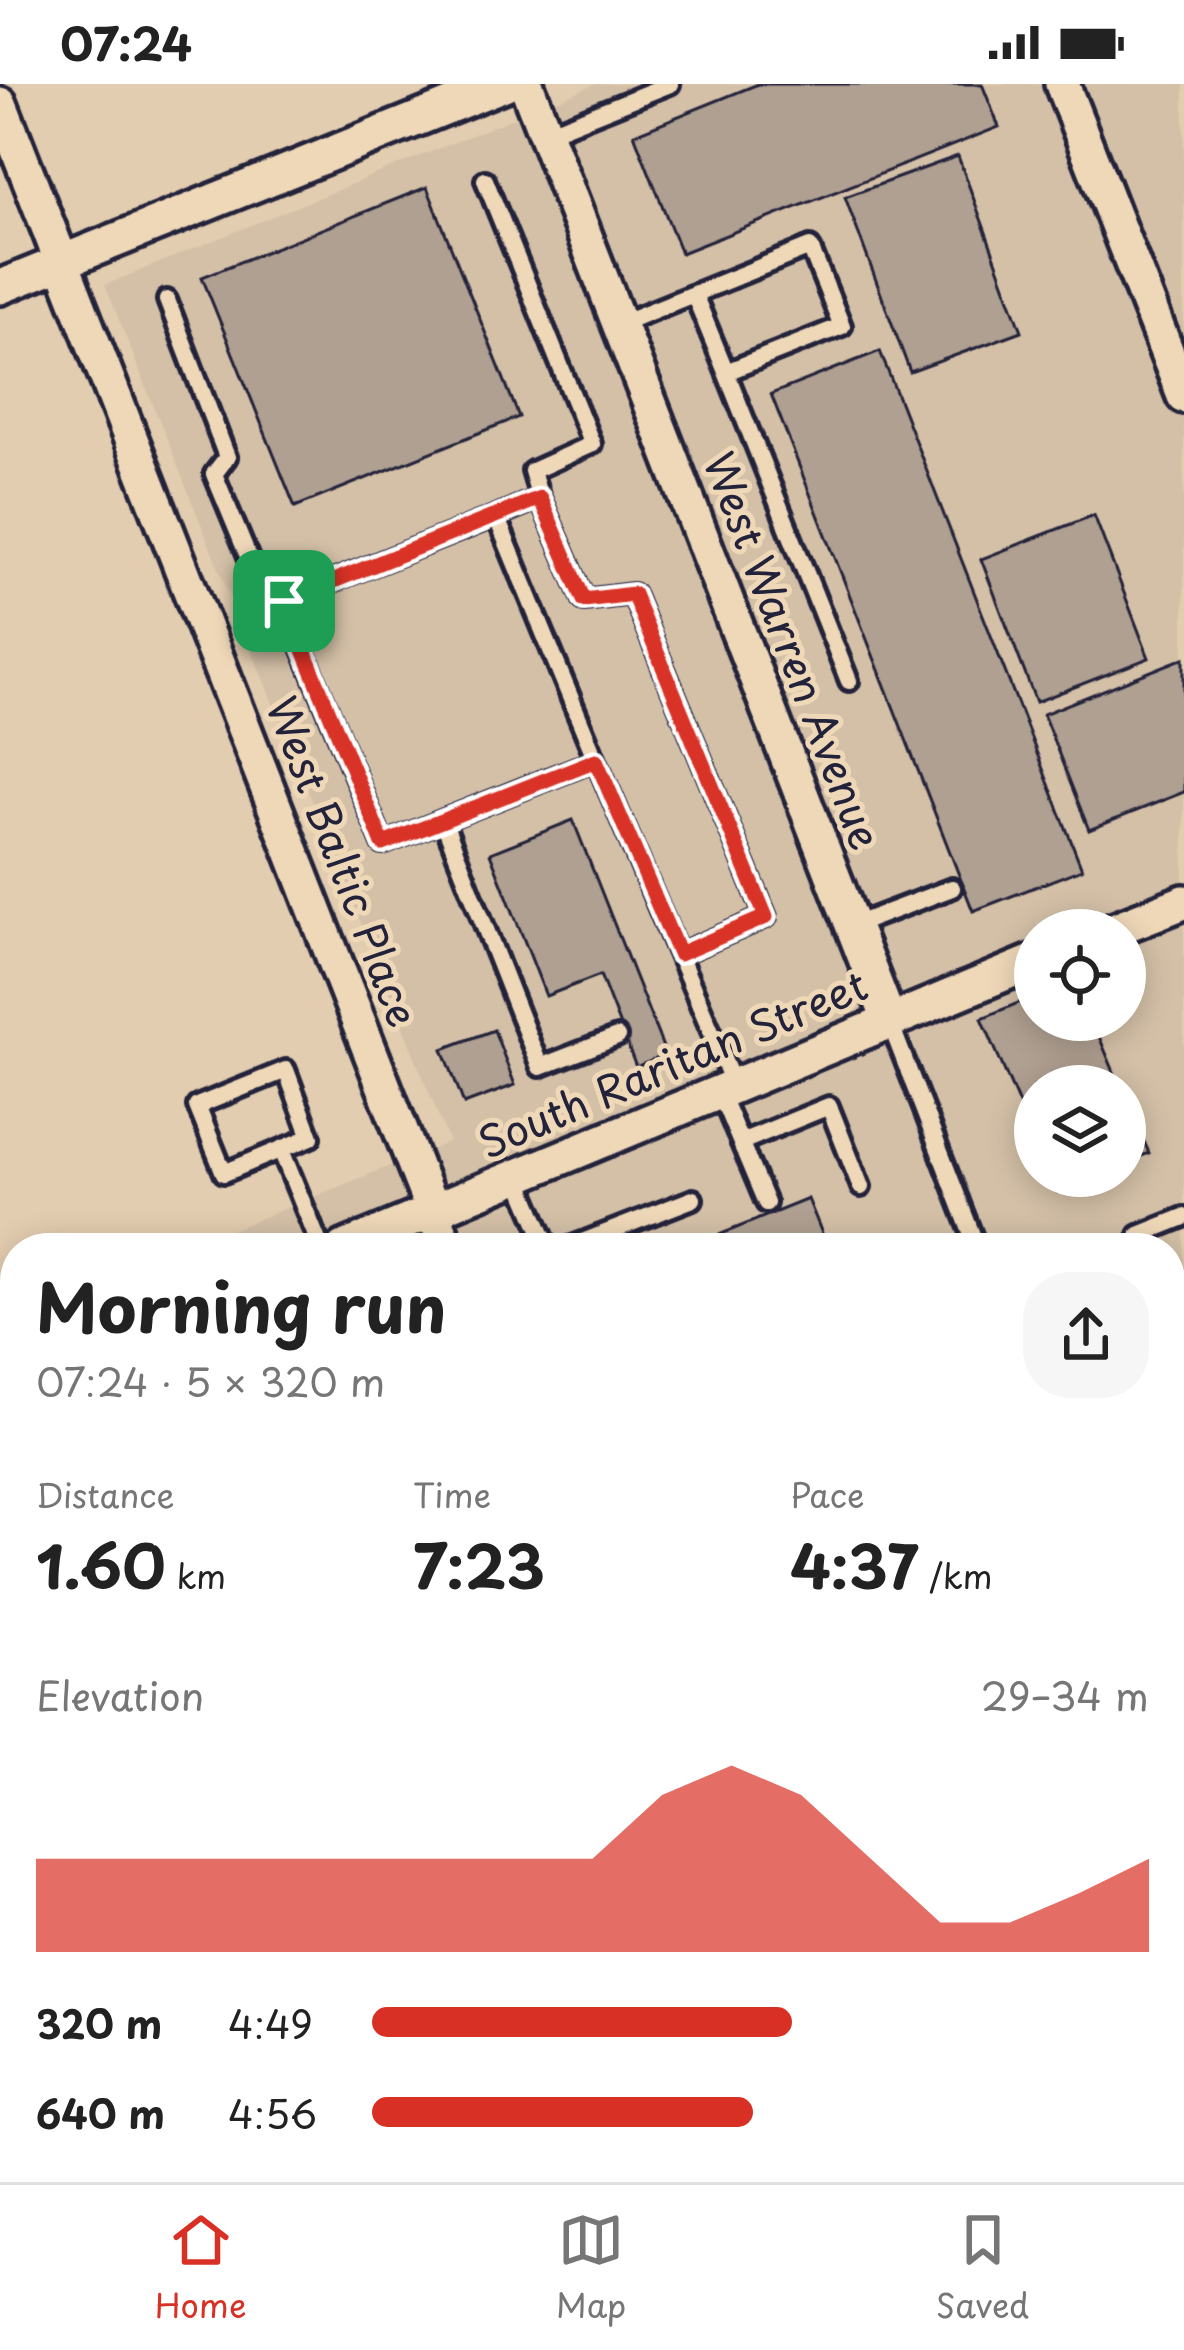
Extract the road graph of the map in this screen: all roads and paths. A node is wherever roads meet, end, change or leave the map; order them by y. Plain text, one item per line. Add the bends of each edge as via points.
1 (504, 84) edge
2 (526, 84) edge
3 (670, 84) edge
4 (1062, 84) edge
5 (0, 104) edge
6 (545, 134) junction
7 (484, 180) dead end
8 (62, 262) junction
9 (0, 286) edge
10 (694, 294) junction
11 (167, 300) dead end
12 (619, 324) junction
13 (726, 372) junction
14 (1184, 396) edge
15 (540, 498) junction
16 (496, 516) junction
17 (284, 601) junction
18 (849, 681) dead end
19 (596, 760) junction
20 (443, 820) junction
21 (952, 888) dead end
22 (1184, 902) edge
23 (1146, 917) edge
24 (852, 926) junction
25 (679, 954) junction
26 (1014, 970) edge
27 (889, 1020) junction
28 (617, 1037) dead end
29 (727, 1088) junction
30 (741, 1142) junction
31 (281, 1150) junction
32 (517, 1175) junction
33 (861, 1187) dead end
34 (693, 1199) dead end
35 (766, 1203) dead end
36 (432, 1211) junction
37 (1184, 1216) edge
38 (315, 1233) edge
39 (380, 1233) edge
40 (441, 1233) edge
41 (542, 1233) edge
42 (606, 1233) edge
43 (971, 1233) edge
44 (1144, 1233) edge

1 - 8 street
2 - 6 street, West Warren Avenue
3 - 6 lane
4 - 14 street
5 - 8 street, West Baltic Place
6 - 12 street, West Warren Avenue
7 - 15 lane via 592,444 532,471
8 - 9 street
8 - 36 street, West Baltic Place
10 - 12 lane
10 - 13 lane
10 - 13 lane via 810,248 842,326
11 - 17 lane via 227,458 214,474 262,590
12 - 24 street, West Warren Avenue
13 - 18 lane
15 - 16 lane
15 - 25 lane via 584,600 633,594 766,917
16 - 17 lane
16 - 19 lane
17 - 20 lane via 383,844
19 - 20 lane
19 - 25 lane
20 - 28 lane via 540,1067
21 - 24 lane
22 - 23 street
24 - 27 street, West Warren Avenue
25 - 29 lane
26 - 27 street, South Raritan Street
27 - 29 street, South Raritan Street
27 - 43 lane, West Warren Avenue
29 - 30 lane
29 - 32 street, South Raritan Street
30 - 33 lane via 829,1106
30 - 35 lane
31 - 31 lane via 311,1137 286,1070 197,1106 224,1172
31 - 38 lane
32 - 36 street, South Raritan Street
32 - 41 lane
34 - 42 lane
36 - 39 street, South Raritan Street
36 - 40 street, West Baltic Place
37 - 44 lane

